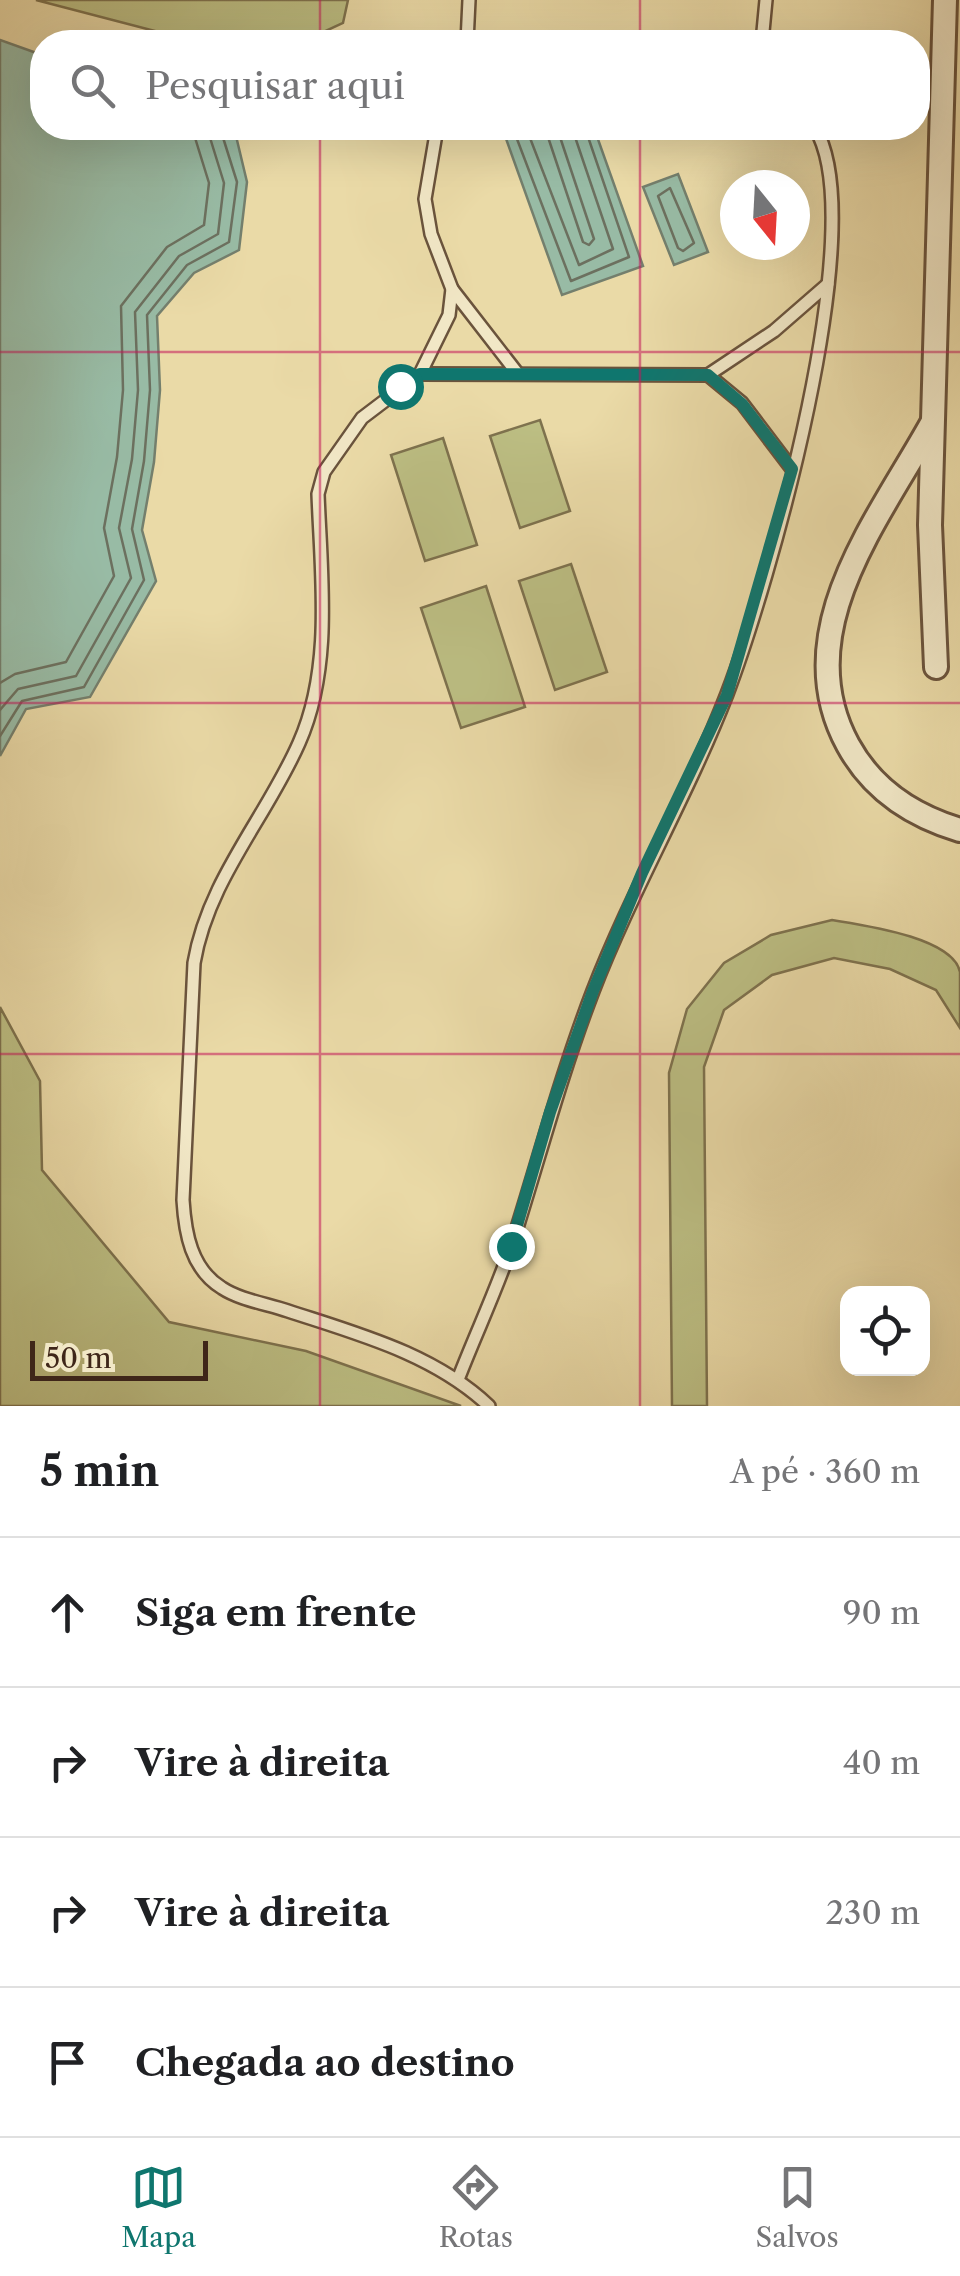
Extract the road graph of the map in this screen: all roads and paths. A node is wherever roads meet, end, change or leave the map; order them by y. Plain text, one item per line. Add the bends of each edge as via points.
1 (468, 0) edge
2 (766, 0) edge
3 (945, 0) edge
4 (467, 30) edge
5 (763, 30) edge
6 (435, 140) edge
7 (820, 140) edge
8 (828, 284) junction
9 (452, 289) junction
10 (420, 374) junction
11 (518, 374) junction
12 (708, 375) junction
13 (935, 416) junction
14 (792, 469) junction
15 (936, 666) dead end
16 (960, 830) edge
17 (458, 1378) junction
18 (488, 1406) edge

1 - 4 lane
2 - 5 lane
3 - 13 street
6 - 9 lane via 425,199
7 - 8 lane via 832,171 835,216
8 - 12 lane
8 - 14 lane
9 - 10 lane via 449,316
9 - 11 lane
10 - 11 lane
10 - 17 lane via 362,418 324,472 318,494 319,670 310,715 200,927 183,1200 193,1257 222,1288 373,1339
11 - 12 lane
12 - 14 lane via 742,404
13 - 15 street via 930,526
13 - 16 street via 864,536 839,596 827,679 839,729 862,770 904,806
14 - 17 lane via 727,695 593,991 511,1246
17 - 18 lane

